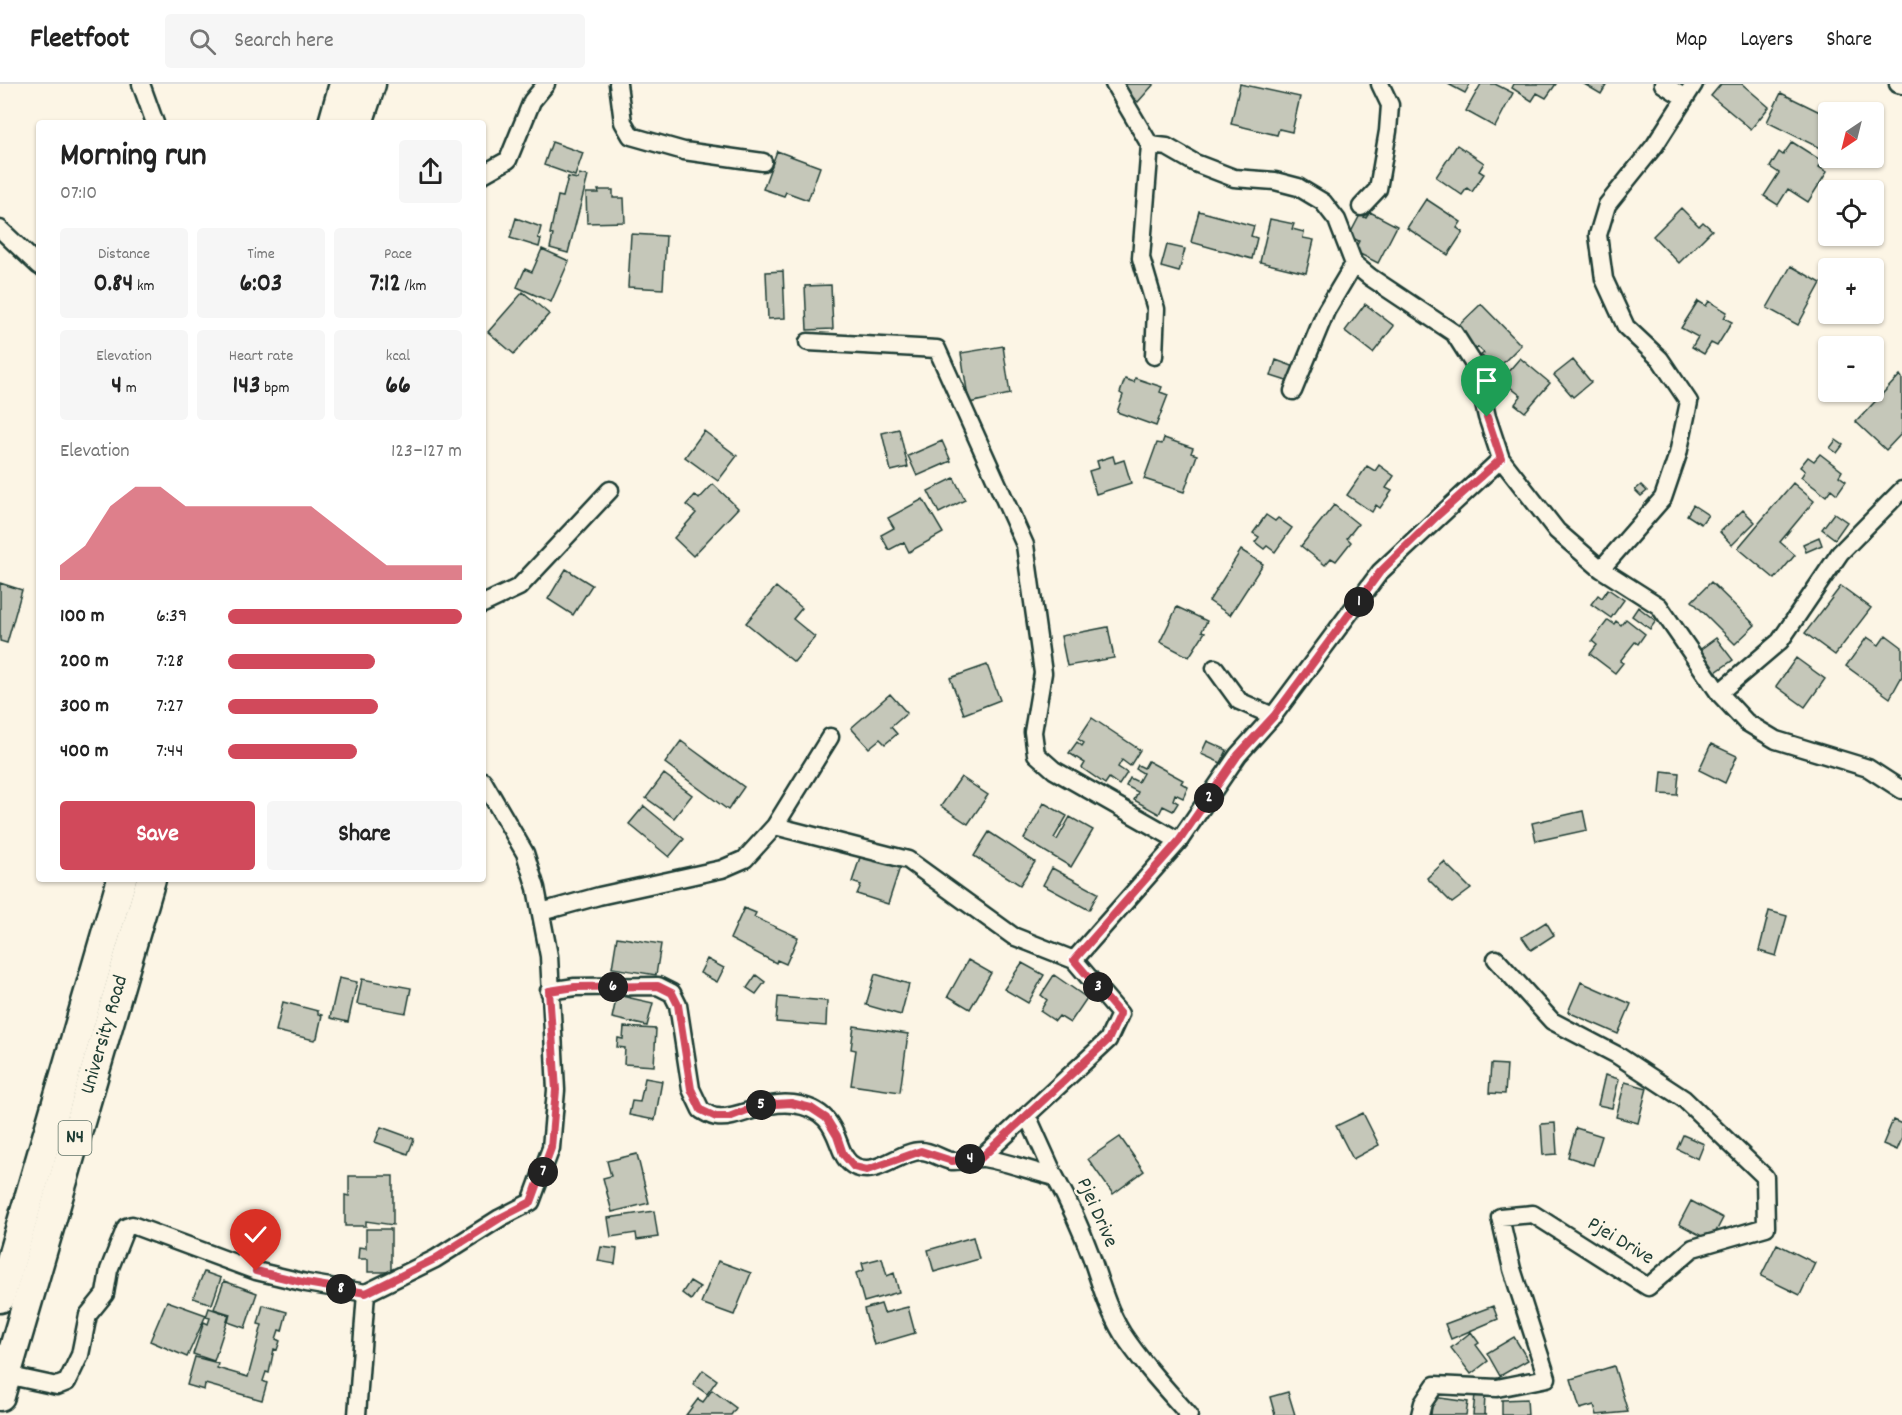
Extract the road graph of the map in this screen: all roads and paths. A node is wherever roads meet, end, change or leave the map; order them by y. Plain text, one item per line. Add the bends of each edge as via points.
1 (141, 84) edge
2 (344, 84) edge
3 (371, 84) edge
4 (537, 84) edge
5 (546, 84) edge
6 (1114, 84) edge
7 (1380, 84) edge
8 (1663, 84) edge
9 (1898, 84) edge
10 (1902, 85) edge
11 (622, 89) edge
12 (1690, 91) edge
13 (532, 101) junction
14 (153, 120) edge
15 (334, 120) edge
16 (359, 120) edge
17 (1150, 145) junction
18 (763, 162) dead end
19 (486, 172) edge
20 (1361, 207) dead end
21 (0, 229) edge
22 (36, 263) edge
23 (1354, 264) junction
24 (808, 342) dead end
25 (1154, 356) dead end
26 (1293, 391) dead end
27 (1501, 459) junction
28 (610, 490) dead end
29 (1902, 490) edge
30 (1601, 569) junction
31 (486, 603) edge
32 (1215, 668) dead end
33 (1719, 693) junction
34 (1274, 716) junction
35 (830, 737) dead end
36 (486, 786) edge
37 (1902, 790) edge
38 (776, 826) junction
39 (1179, 841) junction
40 (121, 882) edge
41 (150, 882) edge
42 (541, 912) junction
43 (1496, 959) dead end
44 (1074, 960) junction
45 (549, 991) junction
46 (1027, 1115) junction
47 (981, 1158) junction
48 (1055, 1177) junction
49 (366, 1293) junction
50 (0, 1298) edge
51 (3, 1386) edge
52 (357, 1415) edge
53 (1189, 1415) edge
54 (1420, 1415) edge

1 - 14 street
2 - 15 highway
3 - 16 highway
4 - 13 street
5 - 13 street
6 - 17 street
7 - 20 street via 1390,105 1388,131 1378,189
8 - 12 street
9 - 10 street
11 - 18 street via 624,122 631,136 684,151
12 - 30 street via 1655,145 1607,205 1598,235 1604,279 1626,327 1660,359 1689,402 1664,498
13 - 19 street via 508,159
17 - 23 street via 1167,147 1234,178 1298,187 1323,202 1337,220
17 - 25 street via 1141,258 1156,309
21 - 22 street
23 - 26 street via 1326,311
23 - 27 street via 1454,333 1475,366
24 - 39 street via 937,349 1024,545 1043,673 1033,732 1036,754 1054,770
27 - 30 street via 1557,531
27 - 34 street via 1380,572
28 - 31 street via 519,587
29 - 33 street via 1840,553 1780,641
30 - 33 street via 1659,606
32 - 34 street via 1239,701
33 - 37 street via 1746,722 1776,740 1868,768
34 - 39 street via 1238,755
35 - 38 street
36 - 42 street via 525,853
38 - 42 street via 745,859 722,869
38 - 44 street via 908,860 1013,936
39 - 44 street
40 - 50 highway, University Road / N4
41 - 51 highway, University Road / N4
42 - 45 street via 549,956
43 - 54 street, Pjei Drive via 1552,1022 1617,1055 1684,1099 1765,1177 1766,1227 1693,1248 1648,1287 1533,1214 1500,1217 1512,1269 1547,1378 1497,1388 1435,1385
44 - 46 street via 1120,1014 1108,1040
45 - 47 street, Pjei Drive via 658,986 672,993 678,1005 691,1089 701,1110 716,1117 729,1117 760,1105 791,1103 811,1108 826,1118 843,1154 854,1167 867,1170 921,1151 952,1161
45 - 49 street via 556,1090 551,1148 531,1202 435,1259
46 - 47 street
46 - 48 street
47 - 48 street, Pjei Drive
48 - 53 street, Pjei Drive via 1122,1332
49 - 51 street via 256,1271 132,1225 126,1227 109,1270 105,1294 88,1316 80,1355 67,1382 57,1386
49 - 52 street

